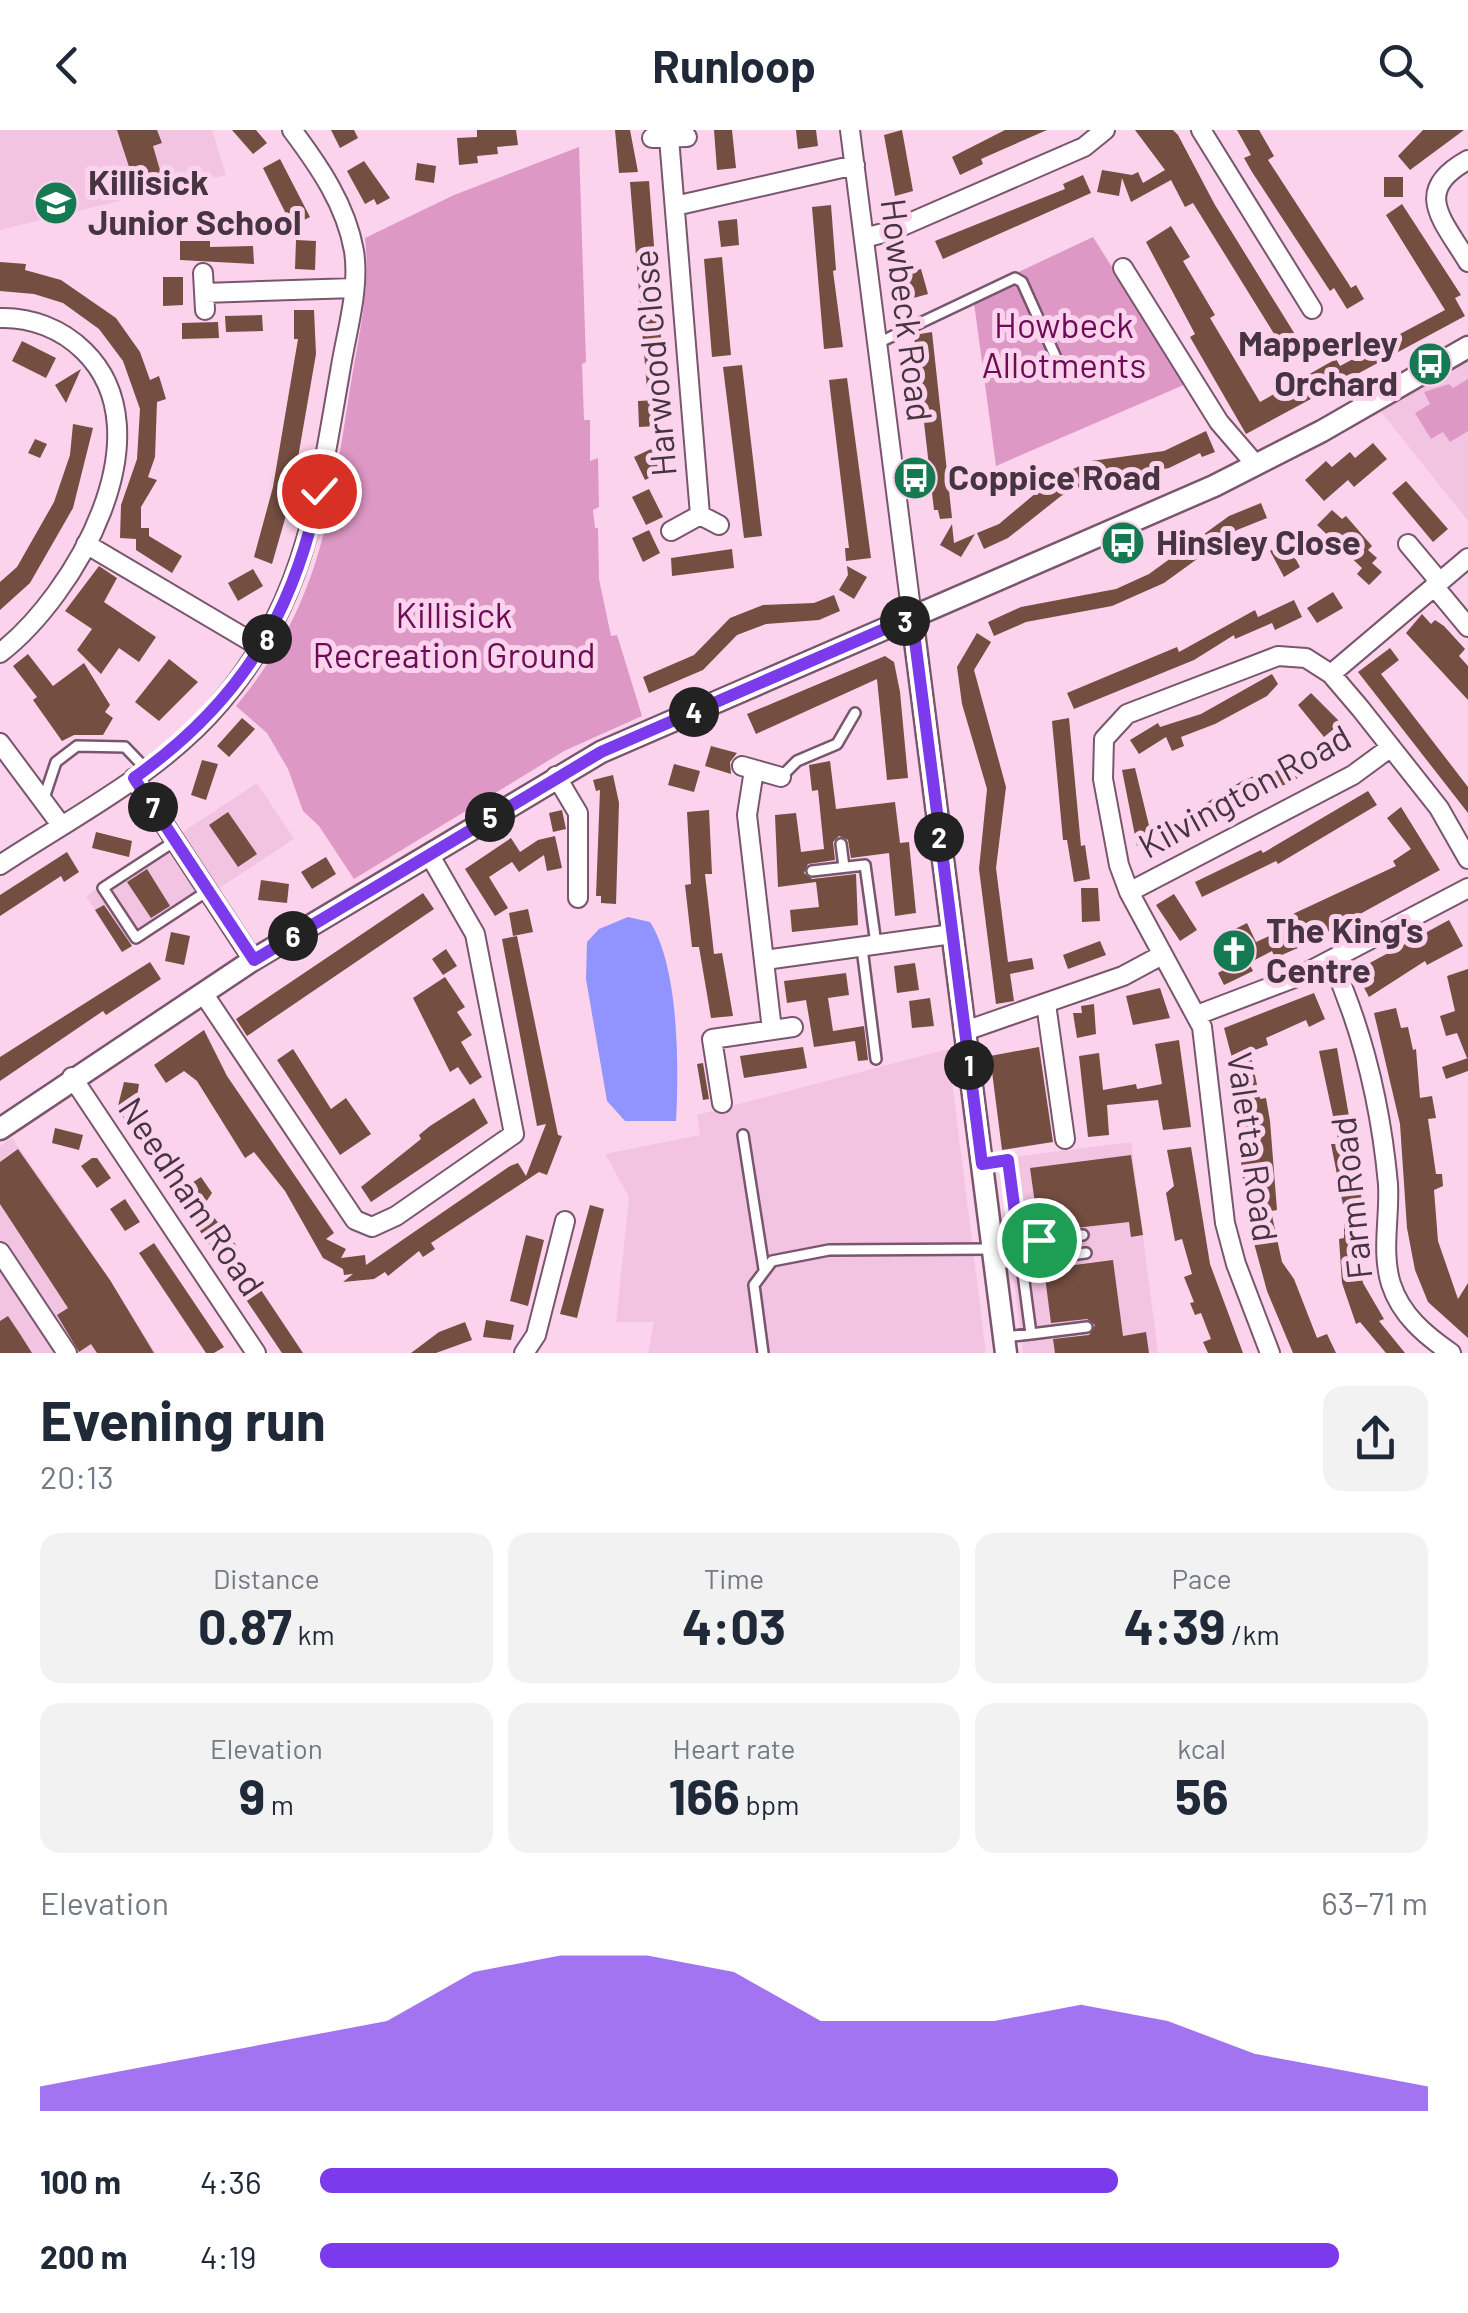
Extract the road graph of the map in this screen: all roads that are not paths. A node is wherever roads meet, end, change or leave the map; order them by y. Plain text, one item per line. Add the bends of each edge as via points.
1 (292, 130) edge
2 (850, 130) edge
3 (1105, 130) edge
4 (1201, 130) edge
5 (669, 138) dead end
6 (1468, 160) edge
7 (855, 164) junction
8 (675, 206) junction
9 (864, 238) junction
10 (1468, 262) edge
11 (1148, 267) dead end
12 (204, 273) dead end
13 (354, 288) junction
14 (1311, 309) dead end
15 (0, 318) edge
16 (878, 343) junction
17 (1468, 347) edge
18 (1057, 360) dead end
19 (1256, 465) junction
20 (700, 515) junction
21 (719, 526) dead end
22 (670, 531) dead end
23 (86, 544) junction
24 (1408, 544) dead end
25 (1468, 558) edge
26 (1436, 583) junction
27 (912, 617) junction
28 (1468, 628) edge
29 (4, 642) edge
30 (262, 648) junction
31 (1331, 674) junction
32 (854, 714) dead end
33 (0, 743) edge
34 (1391, 747) junction
35 (140, 773) junction
36 (556, 776) junction
37 (780, 778) joint
38 (43, 802) junction
39 (61, 825) junction
40 (176, 841) junction
41 (841, 844) dead end
42 (429, 854) junction
43 (1468, 859) edge
44 (0, 865) edge
45 (844, 867) junction
46 (812, 871) dead end
47 (1468, 888) edge
48 (208, 890) junction
49 (1129, 892) junction
50 (578, 898) dead end
51 (952, 934) junction
52 (869, 946) junction
53 (1162, 955) junction
54 (254, 960) junction
55 (765, 960) junction
56 (1331, 960) junction
57 (203, 993) junction
58 (1046, 1004) junction
59 (1197, 1014) junction
60 (793, 1027) dead end
61 (772, 1030) junction
62 (965, 1032) junction
63 (876, 1059) dead end
64 (72, 1078) junction
65 (722, 1102) dead end
66 (0, 1129) edge
67 (743, 1135) dead end
68 (1065, 1139) dead end
69 (982, 1164) junction
70 (565, 1221) dead end
71 (1083, 1235) dead end
72 (1019, 1243) junction
73 (0, 1252) edge
74 (1086, 1254) dead end
75 (994, 1257) junction
76 (1021, 1262) junction
77 (764, 1269) junction
78 (1086, 1327) dead end
79 (1030, 1334) junction
80 (1005, 1345) edge
81 (66, 1353) edge
82 (256, 1353) edge
83 (524, 1353) edge
84 (763, 1353) edge
85 (1270, 1353) edge
86 (1451, 1353) edge

1 - 13 street via 339,206 354,250
2 - 7 street, Howbeck Road
3 - 9 street via 1084,147
4 - 14 street
5 - 8 street, Harwood Close
6 - 10 street via 1442,177 1434,194
7 - 8 street, Harwood Close
7 - 9 street, Howbeck Road
8 - 20 street, Harwood Close
9 - 16 street, Howbeck Road
11 - 19 street via 1126,273 1219,422
12 - 13 street via 204,302
13 - 30 street via 307,546
15 - 23 street via 42,324 75,342 110,390 117,450
16 - 18 lane via 1014,278 1022,282
16 - 27 street, Howbeck Road
17 - 19 street
19 - 27 street
20 - 21 street
20 - 22 street
23 - 29 street via 48,604
23 - 30 street
24 - 26 street
25 - 26 street
26 - 28 street
26 - 31 street
27 - 36 street
27 - 51 street
30 - 35 street via 218,706
31 - 34 street
31 - 49 street, Valetta Road via 1313,660 1286,654 1115,722 1100,757 1112,840
32 - 37 lane via 837,744 797,760
33 - 38 street
34 - 43 street
34 - 49 street, Kilvington Road via 1353,775
35 - 38 lane via 125,747 77,746 56,762
35 - 39 street
35 - 40 street
36 - 42 street
36 - 50 street via 578,814
37 - 55 street via 748,768 746,815
38 - 39 street
39 - 44 street
40 - 48 street
40 - 48 lane via 103,888 136,938
41 - 45 lane
42 - 54 street
42 - 57 street via 474,934 514,1134 396,1216 372,1227 356,1220
45 - 46 lane
45 - 52 lane via 865,864
47 - 56 street
48 - 54 street
49 - 53 street, Valetta Road
51 - 52 street
51 - 62 street
52 - 55 street
52 - 63 lane
53 - 58 street
53 - 59 street, Valetta Road
54 - 57 street
55 - 61 street
56 - 59 street
56 - 86 street, Farm Road via 1371,1076 1386,1171 1391,1285 1413,1322
57 - 64 street
58 - 62 street
58 - 68 street via 1067,1114
59 - 85 street, Valetta Road via 1229,1241
60 - 61 street
61 - 65 street via 712,1039
62 - 69 street
64 - 66 street
64 - 82 street, Needham Road
67 - 77 lane
69 - 72 lane via 1008,1160
69 - 75 street
70 - 83 street via 536,1335
71 - 72 lane
72 - 76 lane
73 - 81 street
74 - 76 lane
75 - 76 lane
75 - 77 lane via 829,1250 772,1261
75 - 80 street
76 - 79 lane
77 - 84 lane via 754,1286
78 - 79 lane
79 - 80 lane

